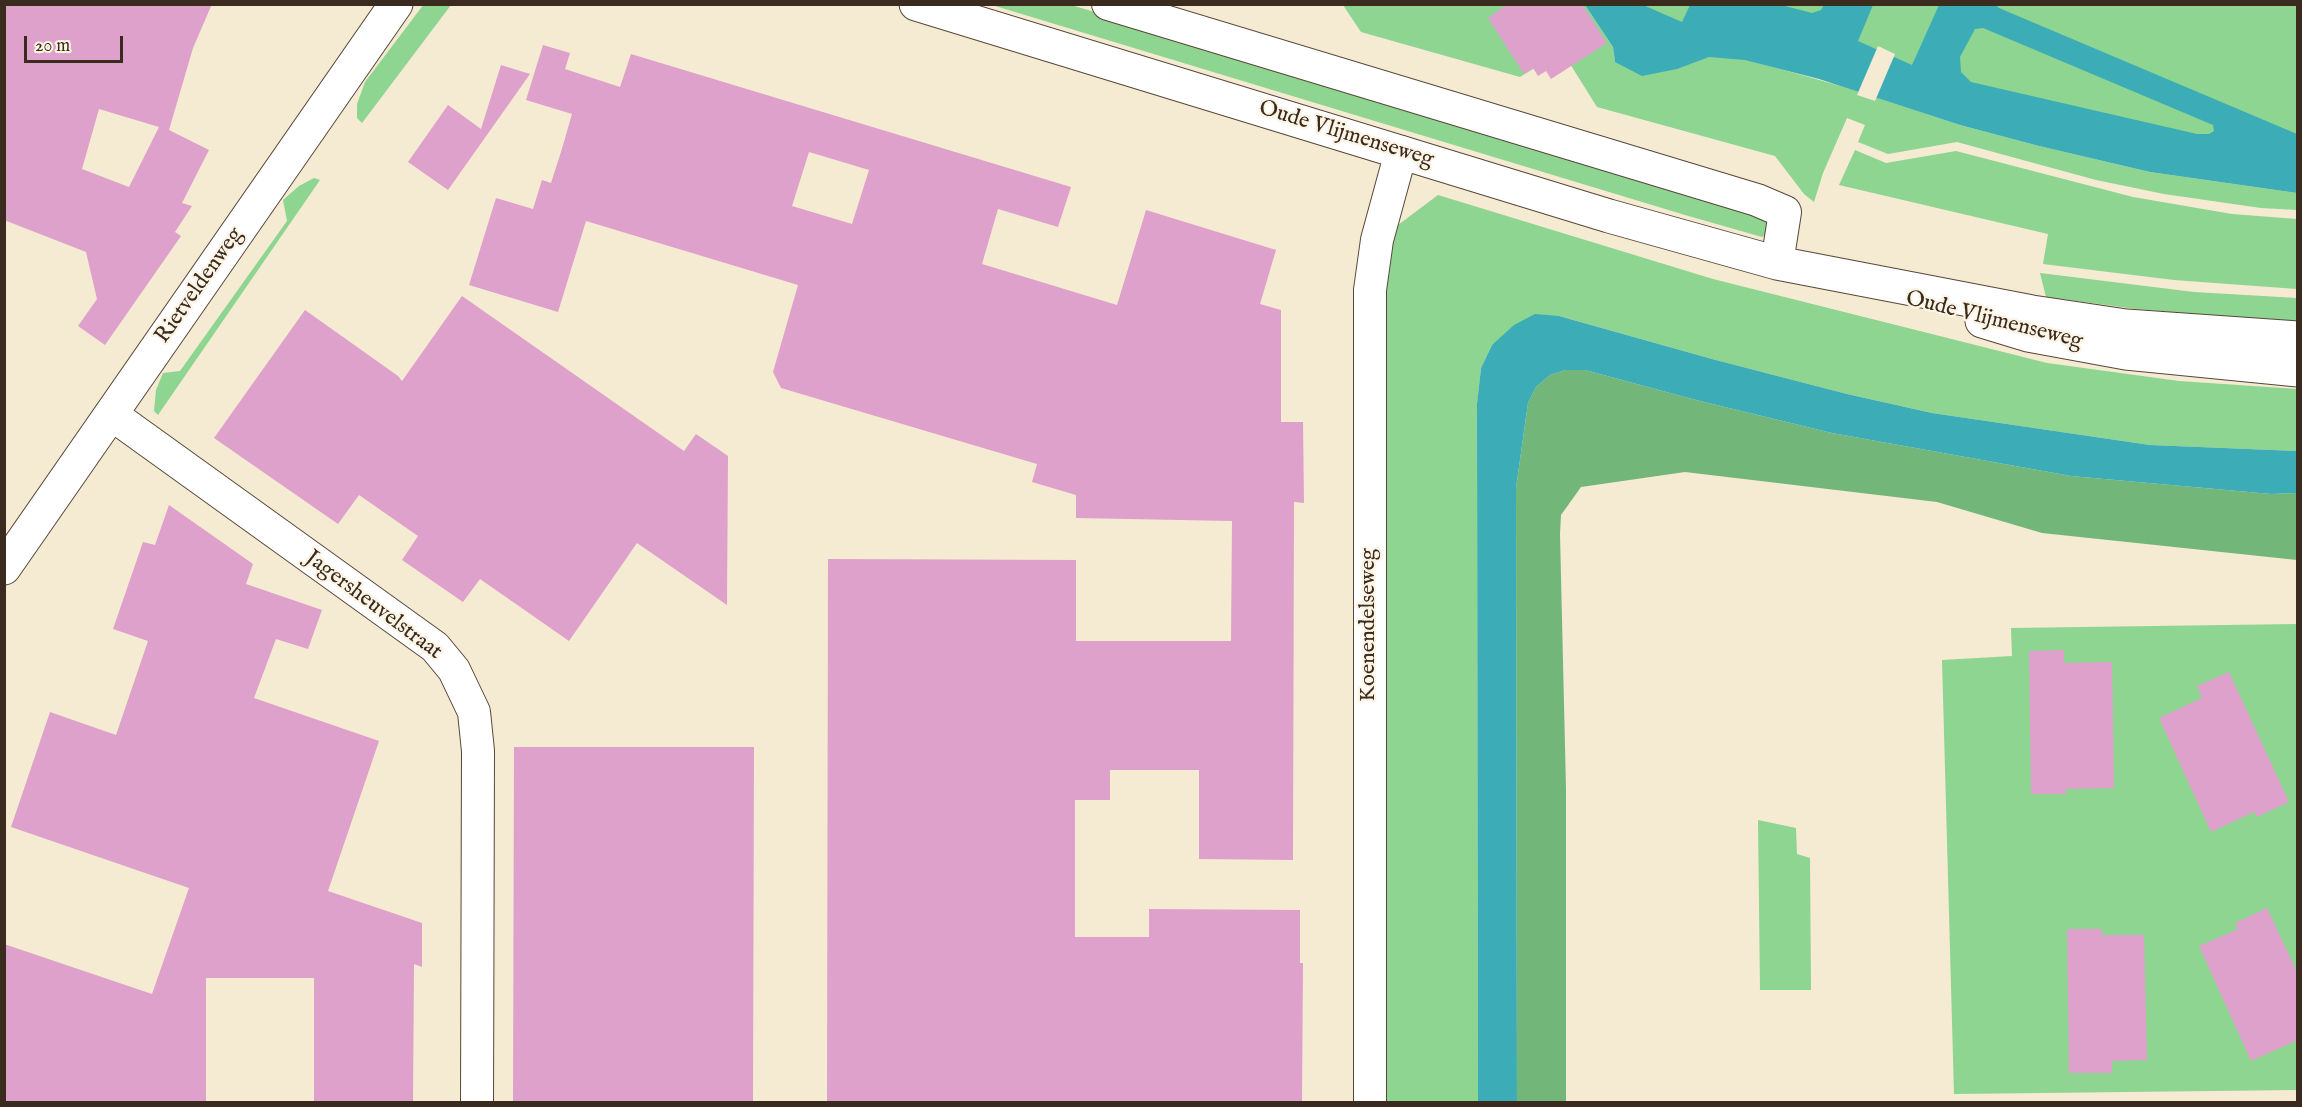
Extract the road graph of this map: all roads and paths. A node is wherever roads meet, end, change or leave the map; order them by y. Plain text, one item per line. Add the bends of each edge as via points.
1 (396, 4) edge
2 (916, 4) edge
3 (1108, 4) edge
4 (1401, 152) junction
5 (1789, 266) junction
6 (2298, 338) edge
7 (2298, 370) edge
8 (111, 414) junction
9 (4, 568) edge
10 (477, 1102) edge
11 (1370, 1102) edge

1 - 8 street, Rietveldenweg
2 - 4 street, Oude Vlijmenseweg
3 - 5 street via 1757,200 1785,212
4 - 5 street, Oude Vlijmenseweg
4 - 11 street, Koenendelseweg via 1377,240 1370,290
5 - 6 street, Oude Vlijmenseweg via 2126,326
5 - 7 street, Oude Vlijmenseweg via 2028,335 2126,353
8 - 9 street, Rietveldenweg
8 - 10 street, Jagersheuvelstraat via 435,647 454,670 474,712 478,751

